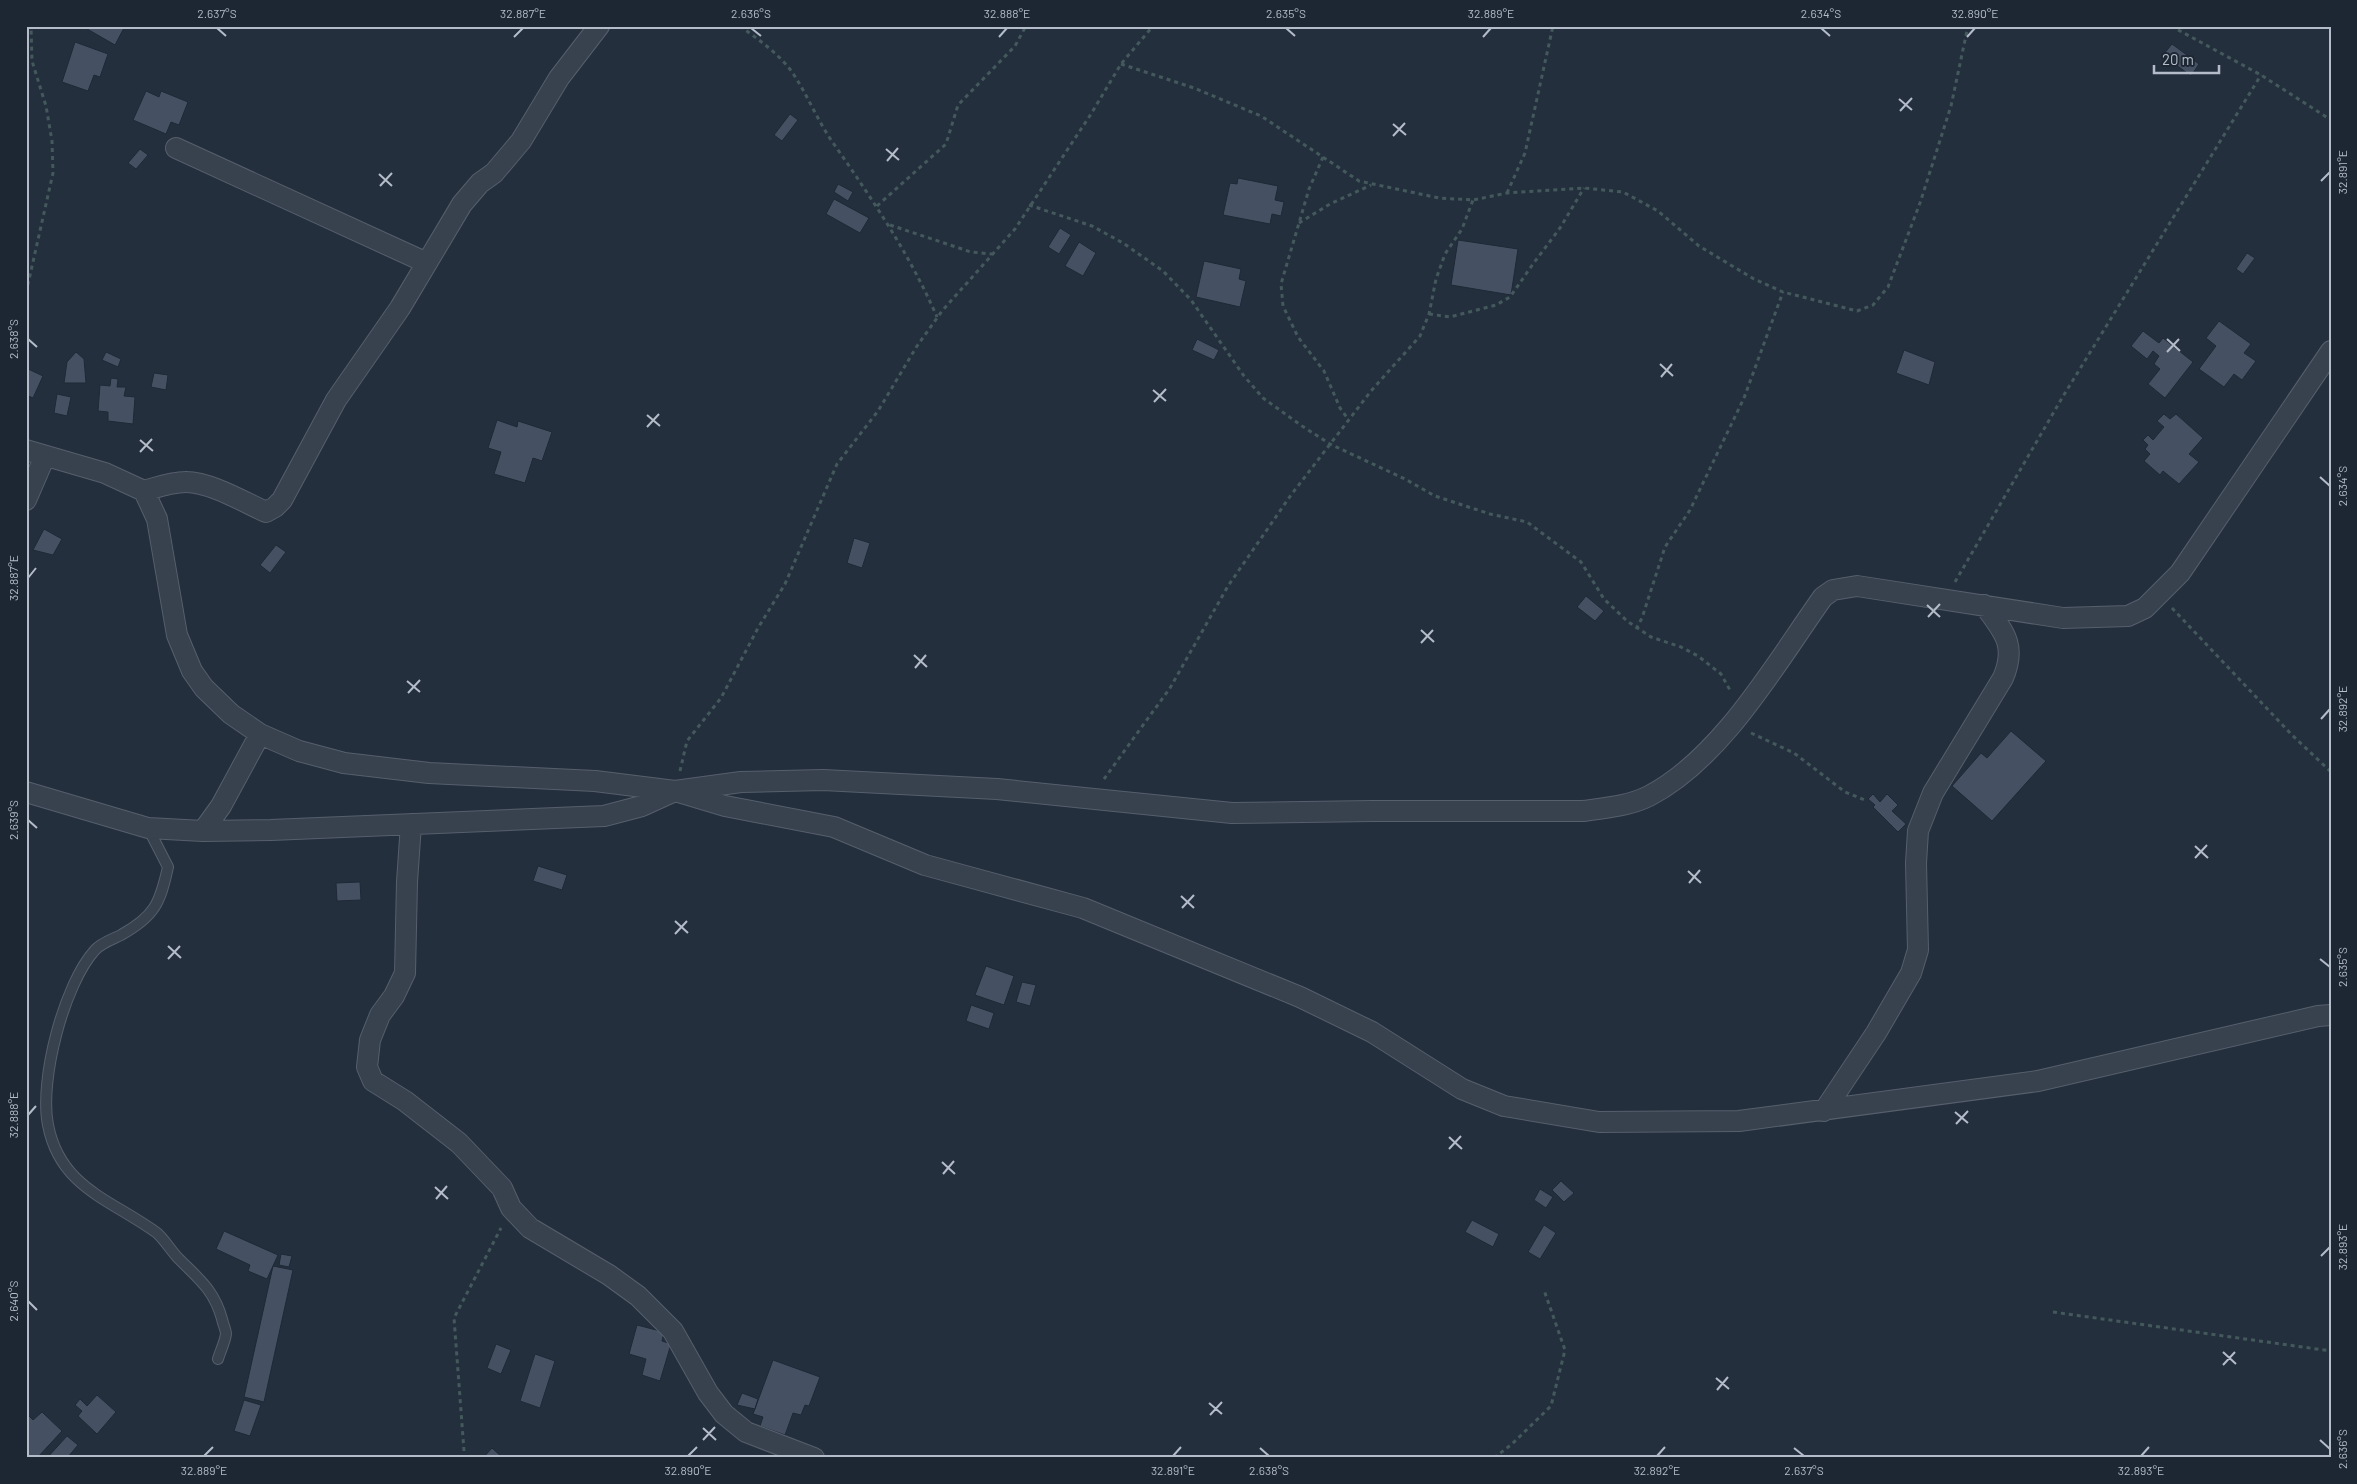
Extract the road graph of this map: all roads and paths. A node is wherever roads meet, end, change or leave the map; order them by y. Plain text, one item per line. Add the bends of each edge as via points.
1 (31, 26) edge
2 (599, 26) edge
3 (740, 26) edge
4 (1026, 26) edge
5 (1153, 26) edge
6 (1553, 26) edge
7 (1968, 26) edge
8 (2171, 26) edge
9 (1121, 64) junction
10 (2261, 75) junction
11 (2331, 120) edge
12 (176, 148) dead end
13 (1323, 157) junction
14 (1371, 184) junction
15 (1584, 188) junction
16 (1507, 193) junction
17 (1474, 200) junction
18 (1029, 205) junction
19 (877, 206) junction
20 (1299, 223) junction
21 (889, 225) junction
22 (992, 254) junction
23 (427, 262) junction
24 (1783, 292) junction
25 (26, 293) edge
26 (1429, 314) junction
27 (938, 317) junction
28 (2331, 351) edge
29 (1348, 419) junction
30 (1330, 444) junction
31 (36, 453) edge
32 (144, 491) junction
33 (26, 500) edge
34 (2160, 595) junction
35 (1945, 600) junction
36 (1984, 605) junction
37 (1636, 629) junction
38 (1742, 711) junction
39 (260, 734) junction
40 (1725, 734) junction
41 (2331, 772) edge
42 (674, 791) junction
43 (26, 792) edge
44 (1092, 798) junction
45 (1865, 800) dead end
46 (411, 824) junction
47 (148, 828) junction
48 (203, 831) junction
49 (2331, 1015) edge
50 (1824, 1111) junction
51 (511, 1208) junction
52 (1544, 1290) dead end
53 (2054, 1312) dead end
54 (2331, 1351) edge
55 (218, 1359) dead end
56 (464, 1451) dead end
57 (814, 1458) edge
58 (1494, 1458) edge

1 - 25 path via 32,61 46,106 53,173
2 - 23 street via 559,78 521,141 462,204
3 - 19 path via 772,51 794,74 817,119
4 - 19 path via 1015,46 958,105 946,144
5 - 9 path
6 - 16 path via 1525,153
7 - 24 path via 1951,106 1920,203 1888,287 1873,305 1857,312
8 - 10 path
9 - 13 path via 1194,88 1261,116
9 - 18 path
10 - 11 path
10 - 35 path via 2062,398
12 - 23 street
13 - 14 path via 1359,181
13 - 20 path
14 - 17 path via 1439,198
14 - 20 path
15 - 16 path
15 - 24 path via 1623,192 1658,211 1699,246 1754,279
15 - 26 path via 1510,298 1450,317
16 - 17 path
17 - 26 path via 1462,228 1445,254
18 - 22 path via 1015,229
18 - 30 path via 1092,226 1124,243 1163,271 1191,300 1263,398
19 - 21 path
20 - 29 path via 1282,284 1283,306 1298,338 1324,372
21 - 22 path via 971,252
21 - 27 path
22 - 27 path
23 - 32 street via 400,308 336,400 282,500 275,507 266,512 220,491 188,482
24 - 37 path via 1744,398 1694,501 1665,547
26 - 29 path via 1420,336
27 - 42 path via 878,411 837,464 785,584 721,698 687,741
28 - 34 street via 2180,573
29 - 30 path
30 - 37 path via 1435,496 1527,522 1581,562 1604,599
30 - 44 path via 1228,586 1170,688
31 - 32 street via 105,473
31 - 33 street
32 - 39 street via 157,519 177,635 192,671 204,688 231,714
34 - 36 street via 2145,608 2128,616 2063,618
34 - 41 path
35 - 36 street
35 - 38 street via 1857,586 1833,590 1823,597
36 - 50 street via 2006,633 2009,665 1933,793 1918,831 1918,950 1911,973
37 - 38 path via 1681,647 1712,666 1721,674
38 - 40 street
39 - 42 street via 299,752 344,763 429,773 596,781
39 - 48 street via 221,806
40 - 44 street via 1679,778 1648,797 1616,806 1583,810 1232,814
40 - 45 path via 1752,733 1766,739 1801,757 1845,792
42 - 44 street via 741,782 822,780 997,789
42 - 46 street via 642,806 604,816
42 - 50 street via 725,806 834,827 925,866 1083,908 1300,997 1372,1032 1462,1089 1504,1106 1599,1122 1739,1121
43 - 47 street
46 - 48 street
46 - 51 street via 405,973 370,1040 367,1067 374,1081 459,1143 502,1188
47 - 48 street
47 - 55 lane via 168,867 161,897 142,923 96,948 71,987 47,1082 48,1125 59,1156 76,1181 159,1235 208,1288 218,1306 226,1334
49 - 50 street via 2038,1081
51 - 56 path via 454,1318
51 - 57 street via 530,1228 638,1296 673,1331 708,1393 724,1414 746,1432
52 - 58 path via 1565,1350 1551,1406
53 - 54 path

